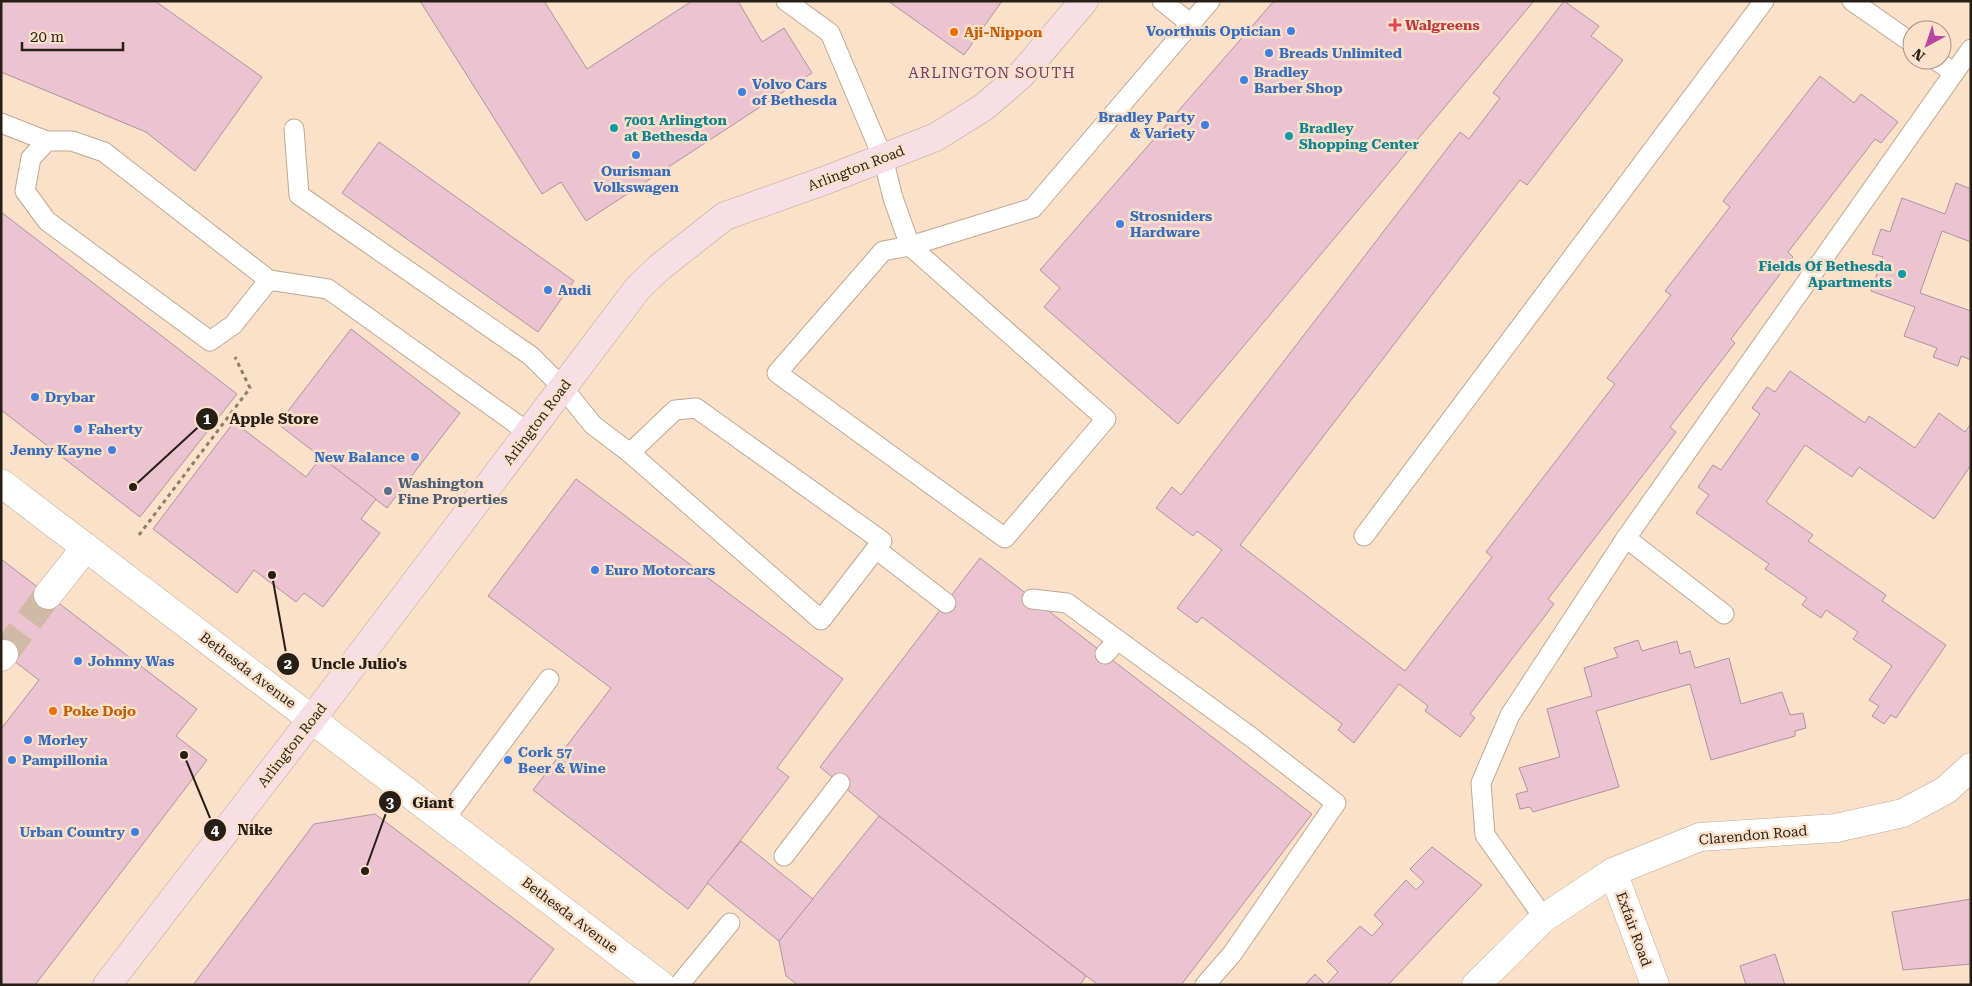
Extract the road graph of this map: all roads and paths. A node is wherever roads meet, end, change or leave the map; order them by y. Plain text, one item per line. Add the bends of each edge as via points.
1 (786, 1) edge
2 (1084, 1) edge
3 (1162, 1) edge
4 (1210, 1) edge
5 (1764, 1) edge
6 (1852, 1) edge
7 (1190, 24) junction
8 (1902, 36) edge
9 (1971, 48) edge
10 (1950, 70) edge
11 (1954, 73) junction
12 (1, 123) edge
13 (294, 129) dead end
14 (47, 141) junction
15 (883, 158) junction
16 (910, 246) junction
17 (269, 280) junction
18 (223, 332) junction
19 (563, 388) junction
20 (529, 433) junction
21 (630, 454) junction
22 (1, 483) edge
23 (138, 535) dead end
24 (1364, 536) dead end
25 (1626, 538) junction
26 (86, 547) junction
27 (876, 549) junction
28 (48, 595) tunnel mouth
29 (1032, 599) dead end
30 (946, 603) dead end
31 (1724, 614) dead end
32 (1118, 640) junction
33 (1105, 654) dead end
34 (549, 679) dead end
35 (312, 719) junction
36 (1971, 767) edge
37 (840, 784) dead end
38 (444, 820) junction
39 (784, 856) dead end
40 (1613, 872) junction
41 (1544, 918) junction
42 (730, 923) dead end
43 (107, 985) edge
44 (661, 985) edge
45 (679, 985) edge
46 (1205, 985) edge
47 (1476, 985) edge
48 (1655, 985) edge

1 - 15 lane via 830,33
2 - 15 main road, Arlington Road via 1021,75 984,107 936,137
3 - 7 lane
4 - 7 lane
5 - 24 lane
6 - 8 lane
7 - 16 lane via 1033,208
9 - 11 lane
10 - 11 lane
11 - 25 lane
12 - 14 lane
13 - 19 lane via 300,195 531,356
14 - 17 lane via 72,142 104,152
14 - 18 lane via 31,158 25,191 46,221 210,340
15 - 16 lane
15 - 19 main road, Arlington Road via 725,216 638,288
16 - 16 lane via 883,251 777,373 1005,538 1106,419
17 - 18 lane via 233,325
17 - 20 lane via 328,289
18 - 23 path via 250,388
19 - 20 main road, Arlington Road
19 - 21 lane via 593,425
20 - 35 main road, Arlington Road
21 - 27 lane via 676,410 696,408 882,541
21 - 27 lane via 822,620
22 - 26 street, Bethesda Avenue
25 - 31 lane
25 - 41 lane via 1510,715 1482,783 1485,835
26 - 28 street
26 - 35 street, Bethesda Avenue
27 - 30 lane
29 - 32 lane via 1067,603
32 - 33 lane
32 - 46 lane via 1336,802 1232,954
34 - 38 lane
35 - 38 street, Bethesda Avenue
35 - 43 main road, Arlington Road
36 - 40 street, Clarendon Road via 1946,790 1903,813 1836,828 1700,836
37 - 39 lane
38 - 44 street, Bethesda Avenue
40 - 41 street, Clarendon Road
40 - 48 street, Exfair Road
41 - 47 street, Clarendon Road
42 - 45 lane

